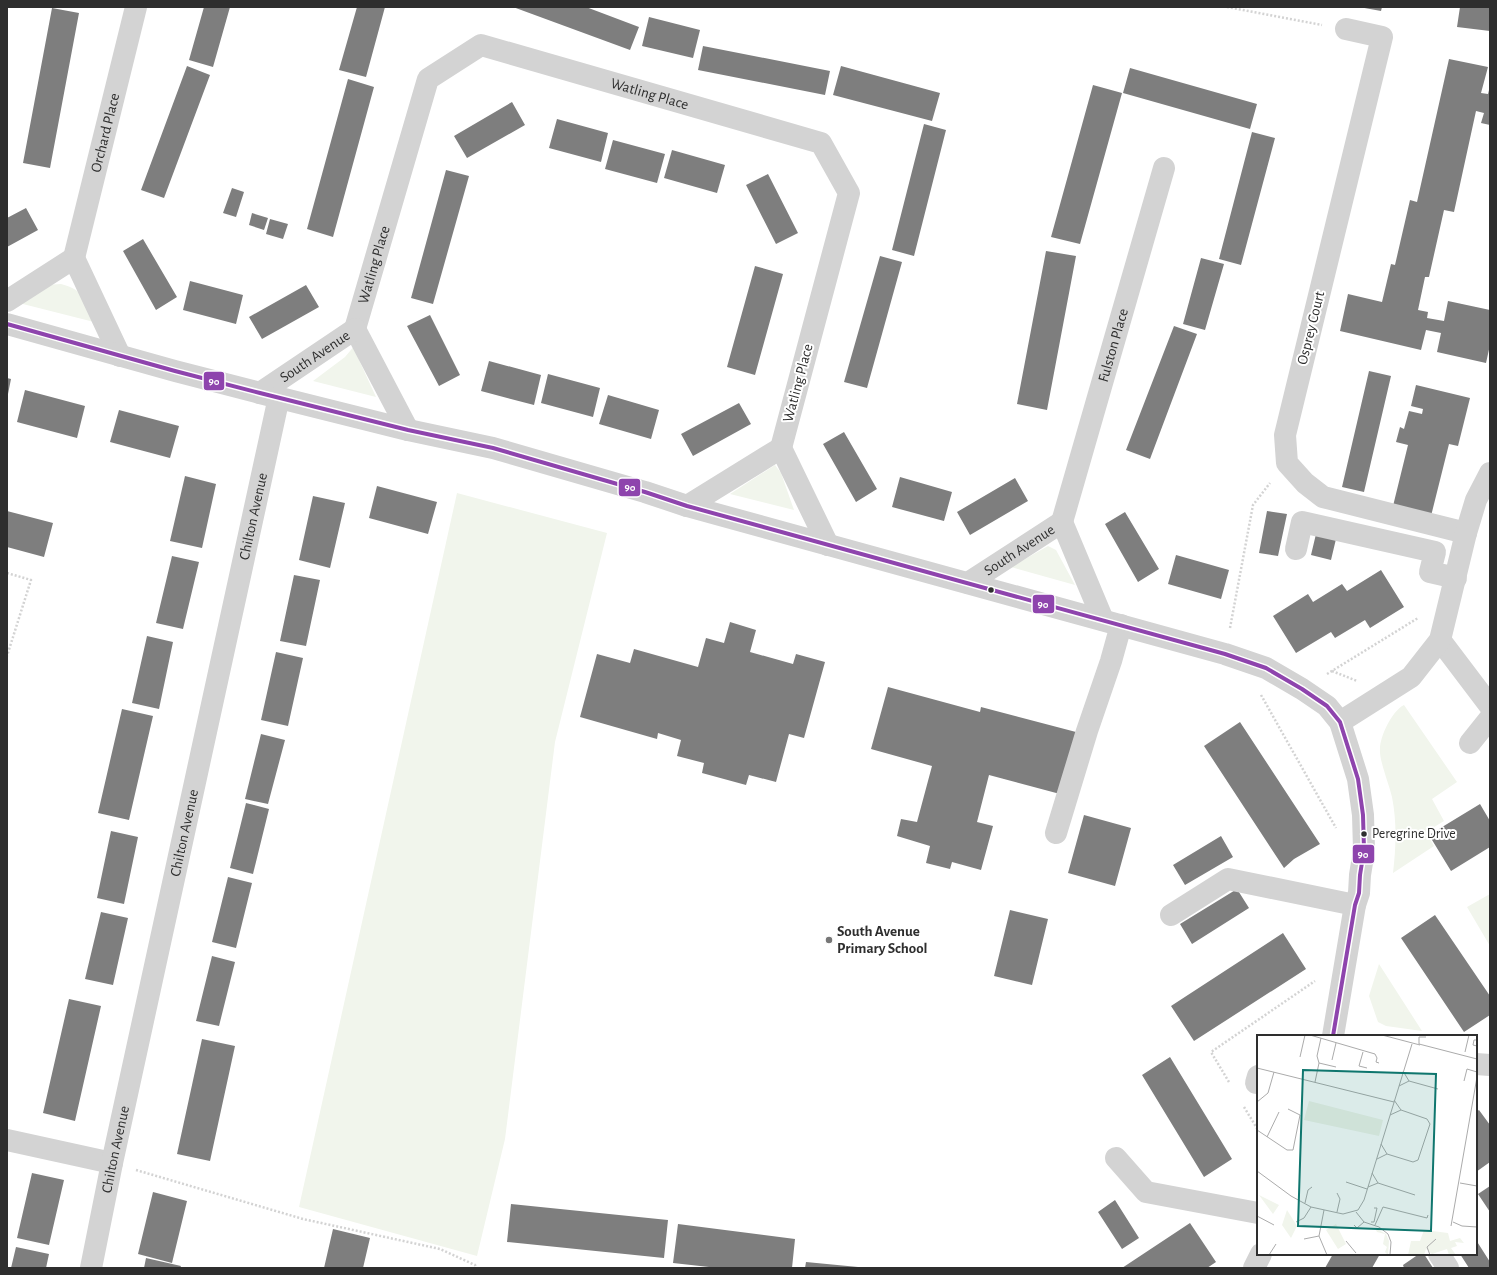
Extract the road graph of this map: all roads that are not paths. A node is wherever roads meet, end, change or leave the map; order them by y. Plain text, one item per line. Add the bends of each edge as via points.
1 (136, 7) edge
2 (1346, 29) road end
3 (1164, 168) dead end
4 (74, 258) junction
5 (7, 301) edge
6 (7, 324) edge
7 (355, 329) junction
8 (120, 356) junction
9 (269, 395) junction
10 (408, 430) junction
11 (782, 448) junction
12 (1490, 473) edge
13 (687, 506) junction
14 (1062, 522) junction
15 (1466, 533) junction
16 (828, 545) junction
17 (1296, 549) dead end
18 (1456, 578) junction
19 (968, 584) junction
20 (1112, 623) junction
21 (1443, 630) junction
22 (1490, 706) edge
23 (1490, 718) edge
24 (1340, 722) junction
25 (1470, 743) dead end
26 (1056, 833) dead end
27 (1355, 905) junction
28 (1171, 915) dead end
29 (1338, 1035) edge
30 (1477, 1064) edge
31 (1490, 1065) edge
32 (7, 1140) edge
33 (1116, 1158) dead end
34 (112, 1163) junction
35 (1257, 1213) edge
36 (1260, 1255) edge
37 (1440, 1255) edge
38 (91, 1268) edge
39 (1254, 1268) edge
40 (1448, 1268) edge

1 - 4 street, Orchard Place
2 - 15 street, Osprey Court via 1382,37 1284,436 1287,463 1305,483 1323,497
3 - 14 street, Fulston Place
4 - 5 street
4 - 8 street
6 - 8 street, South Avenue
7 - 9 street, South Avenue
7 - 10 street, South Avenue
7 - 11 street, Watling Place via 428,79 481,45 822,143 849,193
8 - 9 street, South Avenue
9 - 10 street, South Avenue
9 - 34 street, Chilton Avenue
10 - 13 street, South Avenue via 493,448
11 - 13 street
11 - 16 street
12 - 15 street via 1476,500
13 - 16 street, South Avenue
14 - 19 street, South Avenue
14 - 20 street, South Avenue
15 - 18 street
16 - 19 street, South Avenue
17 - 18 street via 1302,522 1434,552 1430,572
18 - 21 street
19 - 20 street, South Avenue
20 - 24 street, South Avenue via 1266,668 1302,688 1327,706
20 - 26 street via 1111,661
21 - 22 street
21 - 24 street via 1411,677
23 - 25 street
24 - 27 street via 1358,779 1363,815 1364,850 1359,894
27 - 28 street via 1228,879
27 - 29 street via 1342,983
30 - 31 street
32 - 34 street
33 - 35 street via 1146,1192
34 - 38 street, Chilton Avenue
36 - 39 street
37 - 40 street

